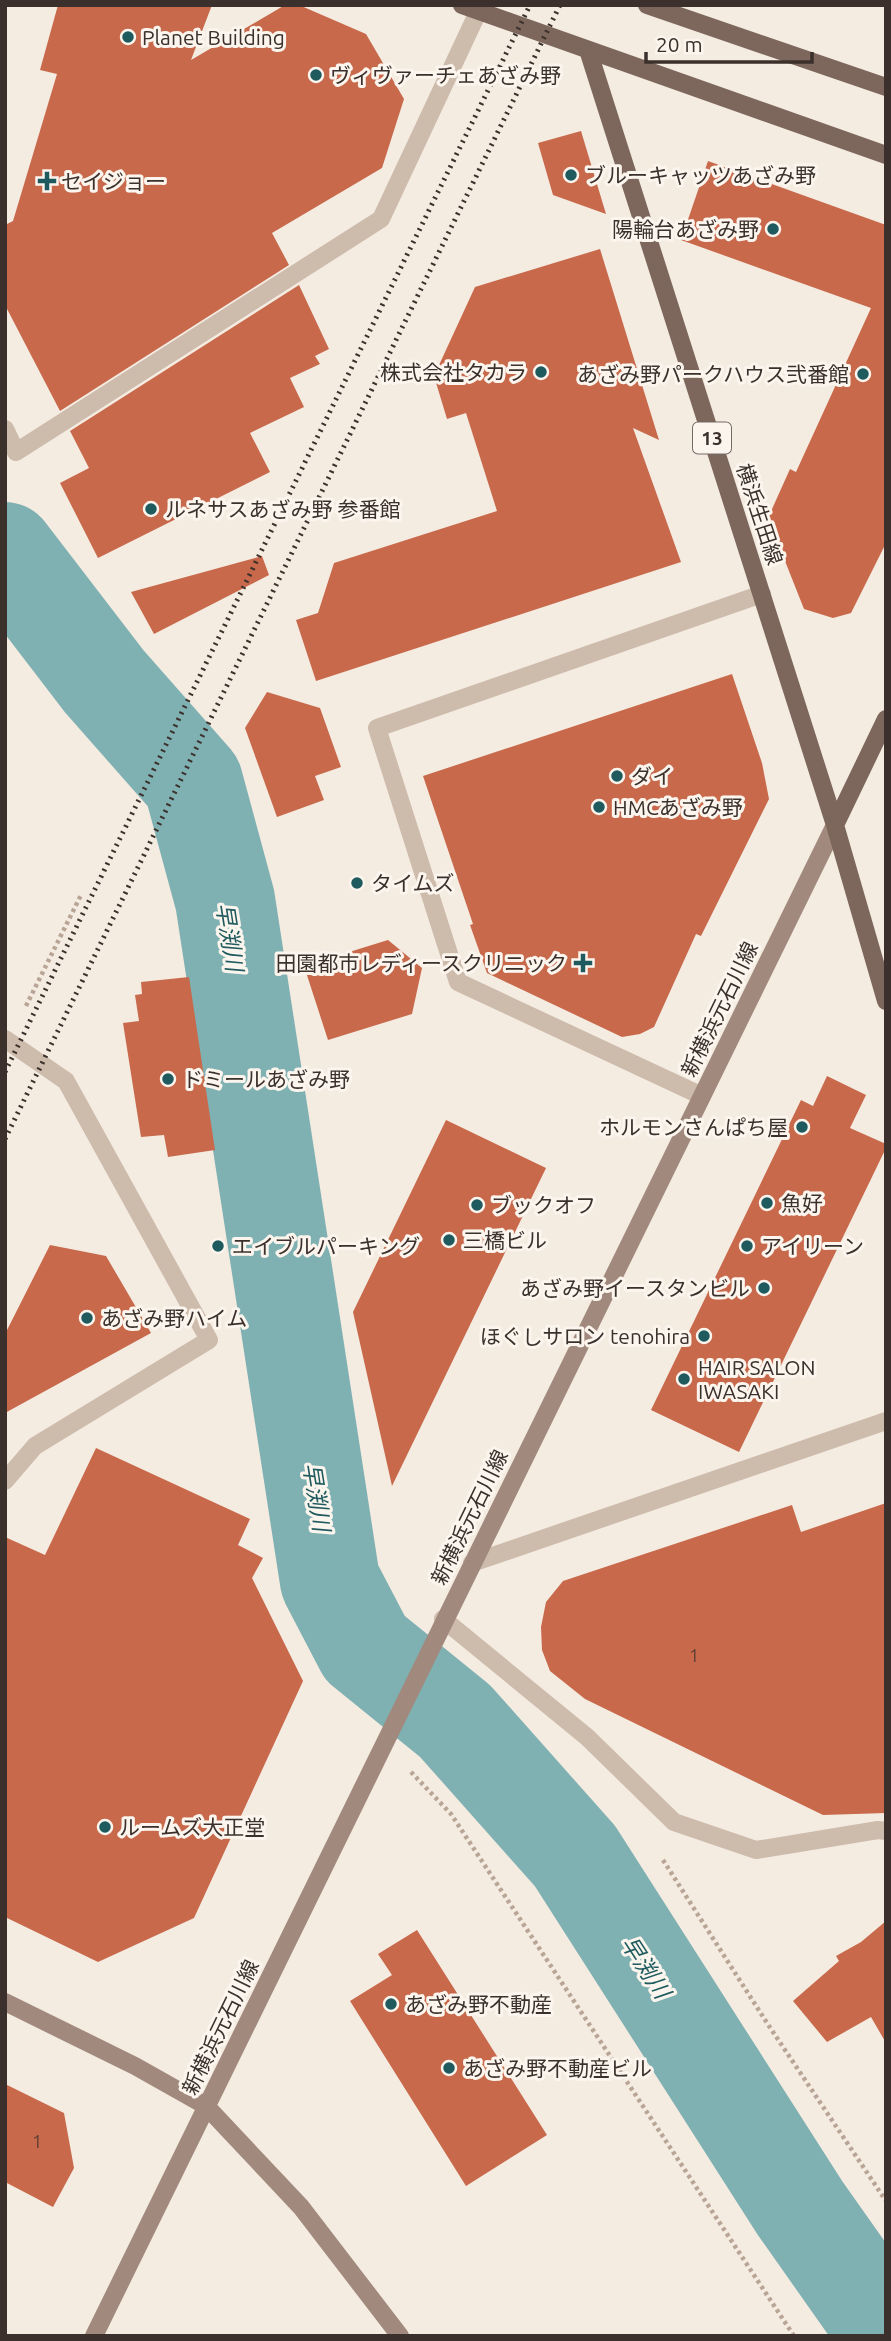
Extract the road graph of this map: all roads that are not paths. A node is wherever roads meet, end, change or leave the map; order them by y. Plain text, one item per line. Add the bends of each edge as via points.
1 (647, 5) edge
2 (470, 8) edge
3 (680, 11) edge
4 (588, 50) junction
5 (886, 87) edge
6 (886, 155) edge
7 (5, 429) edge
8 (762, 594) junction
9 (886, 719) edge
10 (835, 825) junction
11 (886, 1002) edge
12 (7, 1041) edge
13 (702, 1096) junction
14 (886, 1421) edge
15 (5, 1481) edge
16 (472, 1563) junction
17 (441, 1624) junction
18 (886, 1831) edge
19 (5, 2002) edge
20 (206, 2106) junction
21 (93, 2336) edge
22 (400, 2336) edge

1 - 3 main road
2 - 4 main road
2 - 7 street via 381,219 16,452
3 - 5 main road
4 - 6 main road
4 - 8 main road, 横浜生田線 / 13
8 - 10 main road, 横浜生田線 / 13
8 - 13 street via 377,728 458,982
9 - 10 main road, 新横浜元石川線
10 - 11 main road, 横浜生田線 / 13
10 - 13 street, 新横浜元石川線
12 - 15 street via 66,1081 209,1340 35,1446
13 - 16 street, 新横浜元石川線
14 - 16 street
16 - 17 street, 新横浜元石川線
17 - 18 street via 587,1737 674,1822 756,1850
17 - 20 street, 新横浜元石川線
19 - 20 street
20 - 21 street, 新横浜元石川線
20 - 22 street via 301,2207

